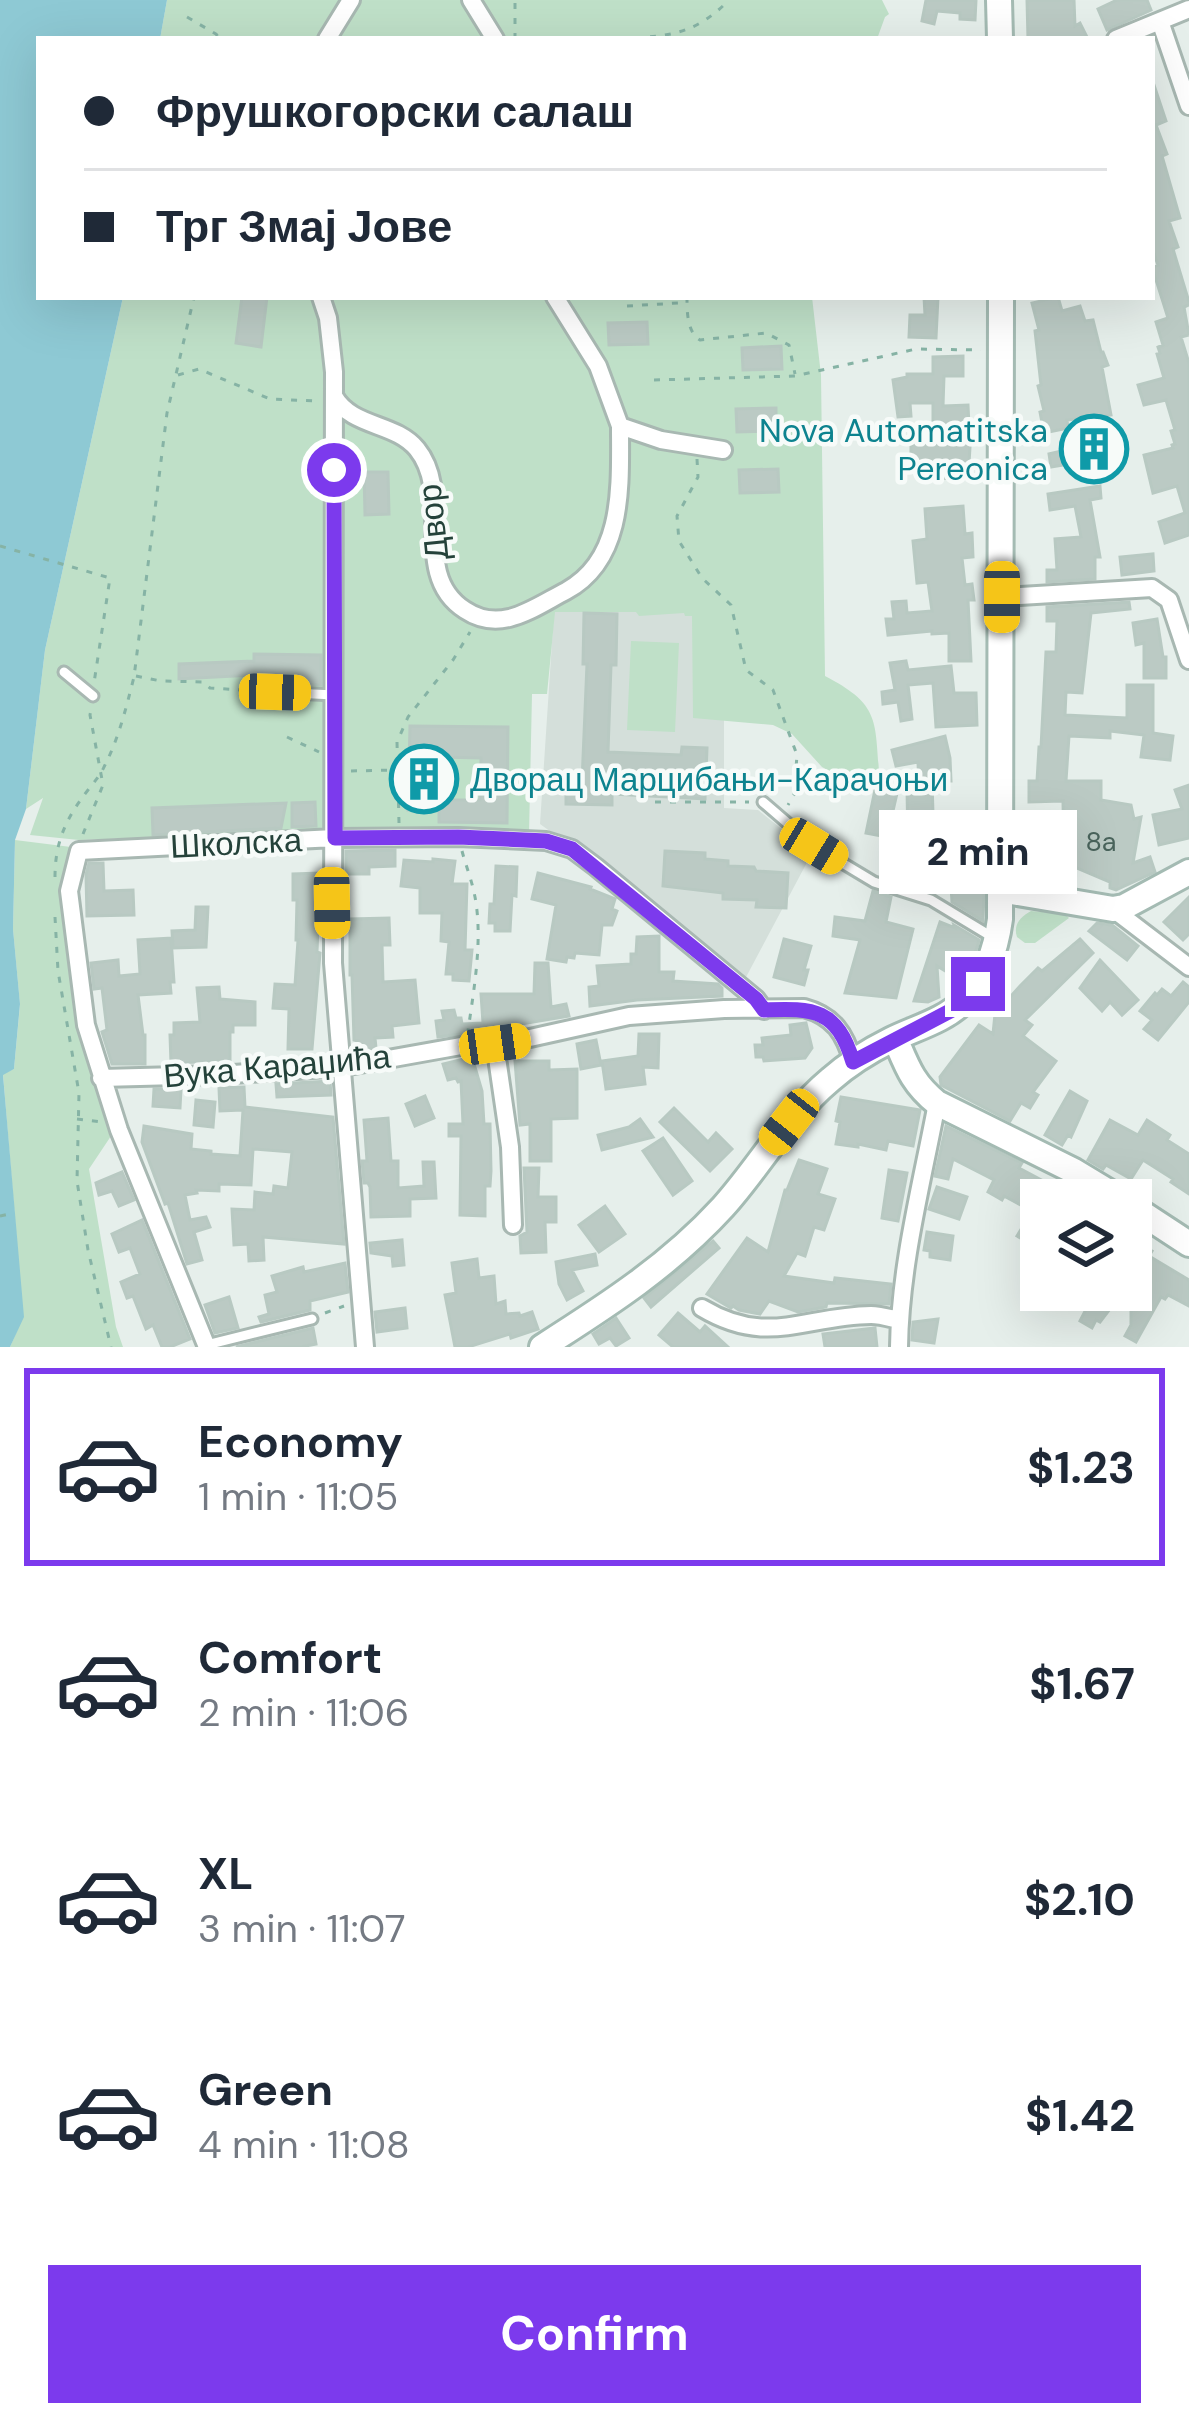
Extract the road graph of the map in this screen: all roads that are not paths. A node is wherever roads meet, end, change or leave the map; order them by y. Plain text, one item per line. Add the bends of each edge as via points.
1 (351, 0) edge
2 (471, 0) edge
3 (999, 0) edge
4 (1189, 9) edge
5 (1160, 21) junction
6 (329, 36) edge
7 (494, 36) edge
8 (1000, 36) edge
9 (1123, 36) edge
10 (1189, 106) edge
11 (322, 300) edge
12 (557, 300) edge
13 (1001, 300) edge
14 (334, 402) junction
15 (620, 426) junction
16 (723, 450) dead end
17 (1002, 597) junction
18 (1189, 660) edge
19 (64, 672) dead end
20 (275, 692) road end
21 (334, 694) junction
22 (93, 696) road end
23 (763, 802) road end
24 (335, 838) junction
25 (1189, 872) edge
26 (1000, 890) junction
27 (1113, 909) junction
28 (997, 940) junction
29 (1189, 967) edge
30 (764, 1010) junction
31 (895, 1038) junction
32 (495, 1044) junction
33 (853, 1062) junction
34 (343, 1067) junction
35 (101, 1078) junction
36 (937, 1103) junction
37 (1087, 1179) edge
38 (1152, 1220) edge
39 (513, 1225) dead end
40 (1189, 1244) edge
41 (702, 1307) dead end
42 (312, 1318) road end
43 (899, 1320) junction
44 (365, 1338) edge
45 (206, 1346) edge
46 (542, 1347) edge
47 (899, 1347) edge

1 - 6 street
2 - 7 street
3 - 8 main road
4 - 5 street
5 - 9 street
5 - 10 street
11 - 14 street
12 - 15 street via 598,366
13 - 17 main road
14 - 15 street, Двор via 394,431 427,464 442,586 452,602 487,620 528,612 598,566 613,527
14 - 21 street
15 - 16 street
17 - 18 street via 1152,588 1169,600
17 - 26 main road
19 - 22 lane
20 - 21 lane
21 - 24 street via 344,767
23 - 28 lane via 874,882 944,906
24 - 30 street, Школска via 546,841 572,849
24 - 34 street via 333,963
24 - 35 street, Школска via 79,851 71,913
25 - 27 main road
26 - 27 main road
26 - 28 main road
27 - 29 street
28 - 31 main road via 965,1000
30 - 32 street, Вука Караџића via 629,1016
30 - 33 street, Вука Караџића via 824,1016 840,1030
31 - 33 main road
31 - 36 main road via 909,1073
32 - 34 street, Вука Караџића
32 - 39 street
33 - 46 main road via 807,1101 726,1203 662,1266
34 - 35 street, Вука Караџића
34 - 44 street
35 - 45 street
36 - 37 main road
36 - 43 street
38 - 40 main road
41 - 43 street via 745,1328 865,1315
42 - 45 lane
43 - 47 street

